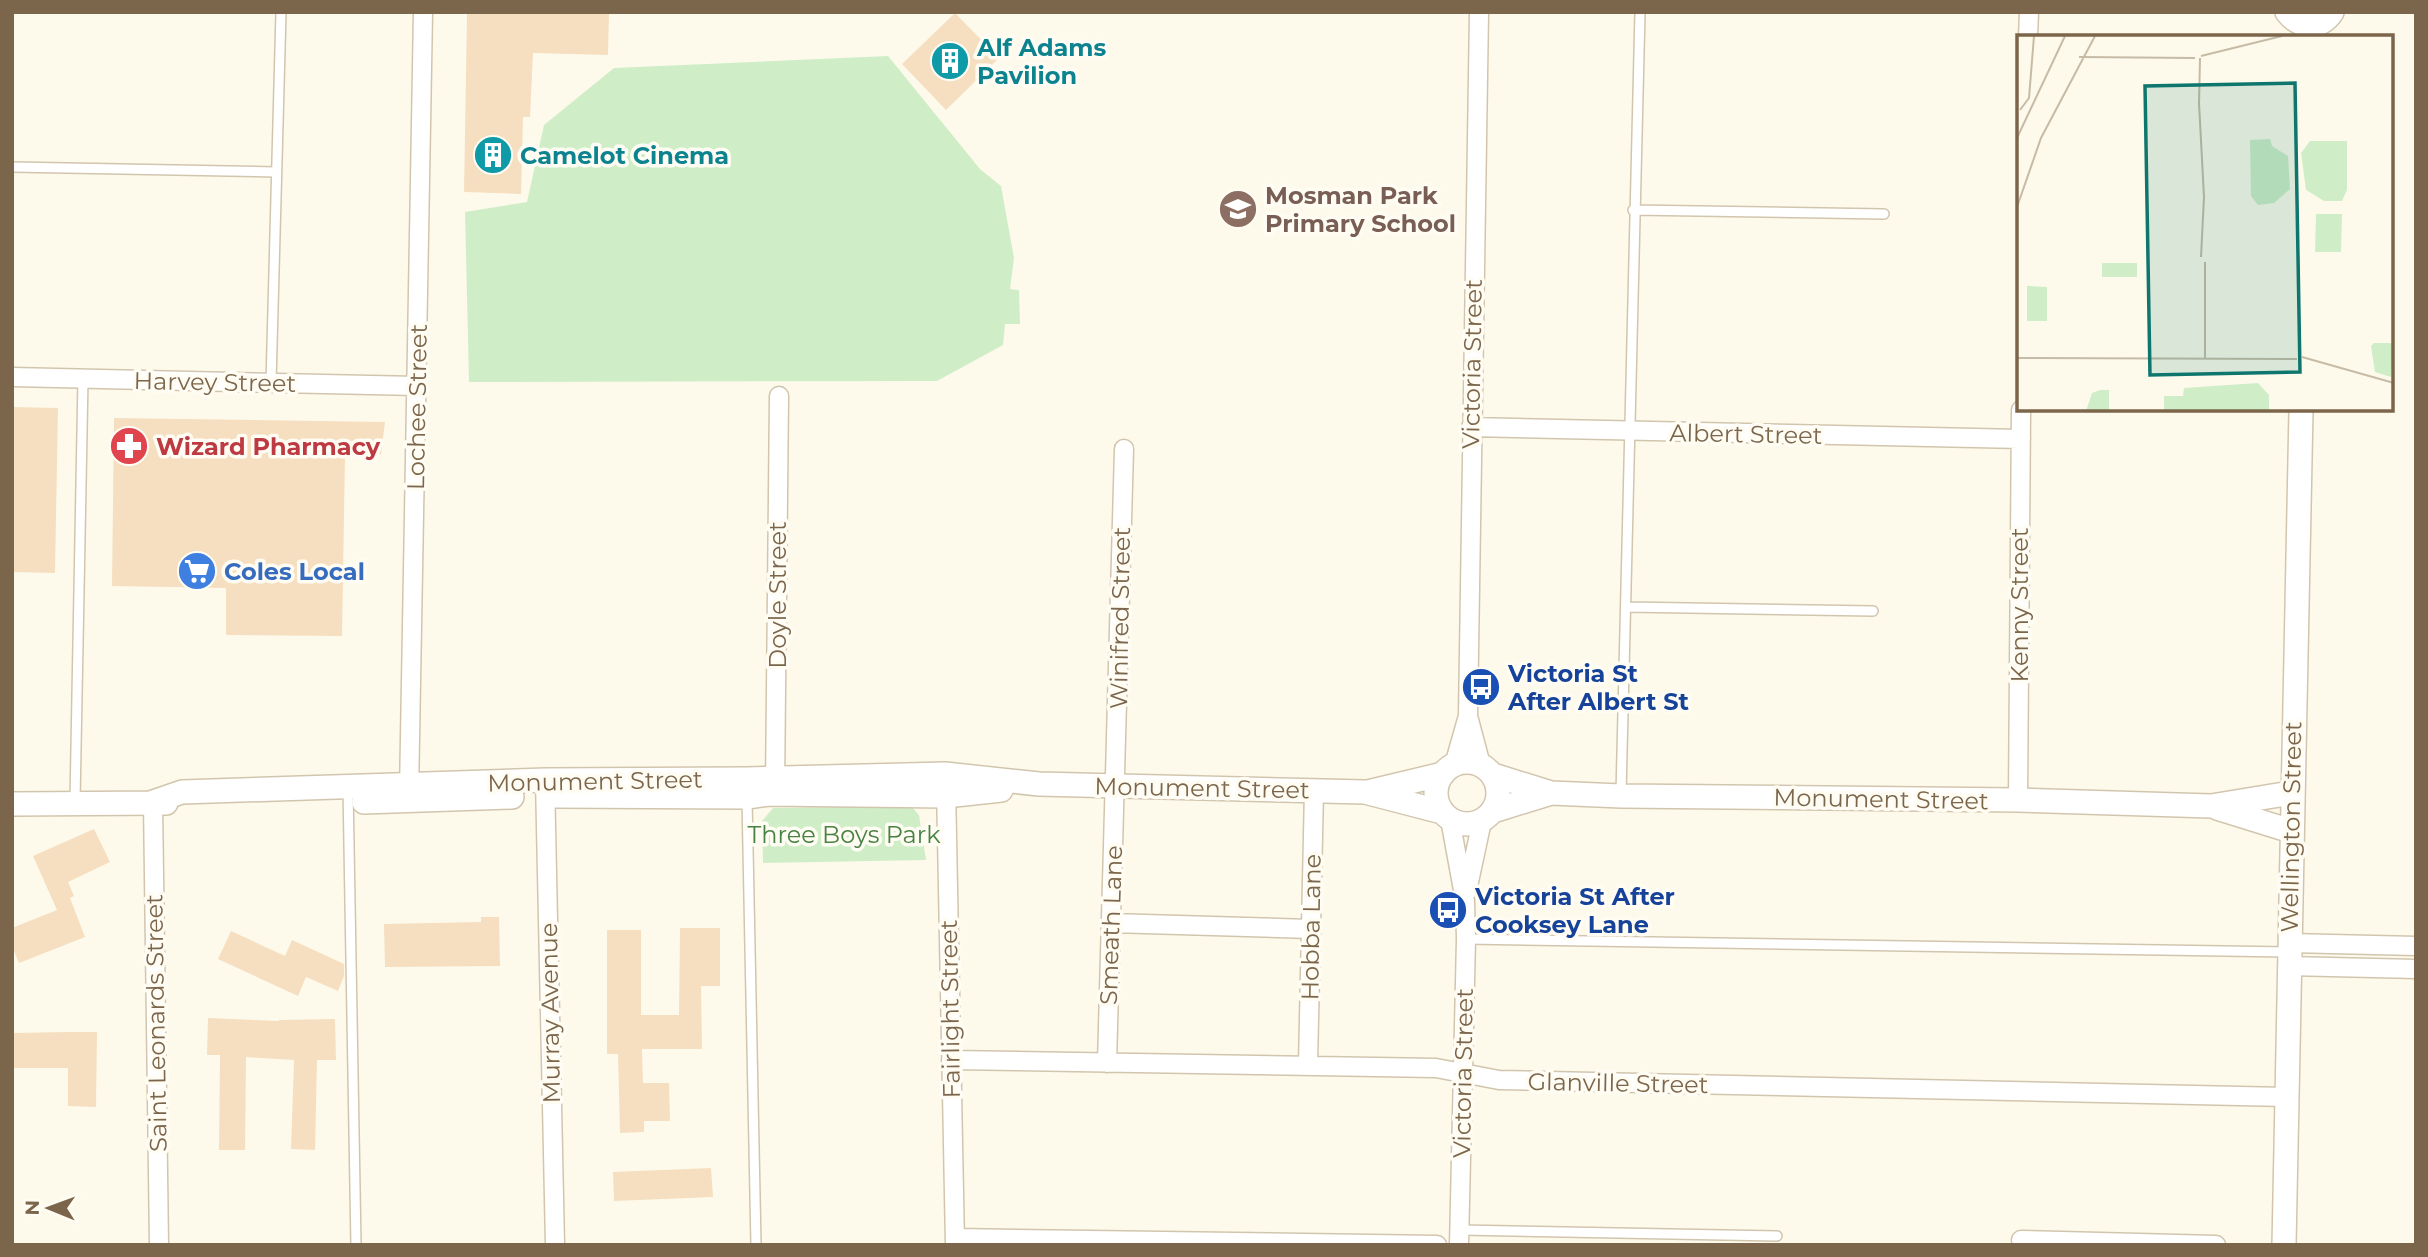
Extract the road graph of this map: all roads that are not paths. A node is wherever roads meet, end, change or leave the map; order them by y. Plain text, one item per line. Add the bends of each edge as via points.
1 (281, 12) edge
2 (423, 12) edge
3 (1479, 12) edge
4 (1640, 12) edge
5 (2029, 12) edge
6 (2028, 35) edge
7 (12, 167) edge
8 (276, 172) junction
9 (1633, 210) junction
10 (1884, 214) dead end
11 (12, 377) edge
12 (83, 379) junction
13 (271, 383) junction
14 (417, 386) junction
15 (779, 396) dead end
16 (2021, 411) edge
17 (2301, 411) edge
18 (1471, 427) junction
19 (1629, 431) junction
20 (2021, 439) junction
21 (1124, 449) dead end
22 (1626, 607) junction
23 (1874, 611) dead end
24 (1468, 716) junction
25 (1448, 769) junction
26 (1487, 770) junction
27 (946, 785) junction
28 (775, 786) junction
29 (545, 788) junction
30 (747, 788) junction
31 (1116, 788) junction
32 (1314, 790) junction
33 (1365, 792) junction
34 (409, 793) junction
35 (1551, 793) junction
36 (2291, 793) junction
37 (348, 795) junction
38 (1621, 796) junction
39 (2018, 800) junction
40 (153, 802) junction
41 (75, 803) junction
42 (12, 804) edge
43 (2211, 806) junction
44 (1446, 816) junction
45 (1487, 816) junction
46 (2291, 831) junction
47 (1465, 901) junction
48 (1111, 923) junction
49 (1310, 929) junction
50 (1466, 939) junction
51 (2416, 946) edge
52 (2288, 954) junction
53 (2416, 969) edge
54 (951, 1060) junction
55 (1107, 1063) junction
56 (1308, 1065) junction
57 (1464, 1073) junction
58 (2286, 1097) junction
59 (1777, 1236) dead end
60 (1460, 1237) edge
61 (2021, 1240) dead end
62 (955, 1241) edge
63 (159, 1245) edge
64 (356, 1245) edge
65 (555, 1245) edge
66 (756, 1245) edge
67 (1437, 1245) edge
68 (2216, 1245) edge
69 (2284, 1245) edge

1 - 8 lane
2 - 14 street, Lochee Street
3 - 18 street, Victoria Street
4 - 9 lane
5 - 6 street
7 - 8 lane
8 - 13 lane
9 - 10 lane
9 - 19 lane
11 - 12 street, Harvey Street
12 - 13 street, Harvey Street
12 - 41 lane
13 - 14 street, Harvey Street
14 - 34 street, Lochee Street
15 - 28 street, Doyle Street
16 - 20 street, Kenny Street
17 - 36 street, Wellington Street
18 - 19 street, Albert Street
18 - 24 street, Victoria Street
19 - 20 street, Albert Street
19 - 22 lane
20 - 39 street, Kenny Street
21 - 31 street, Winifred Street
22 - 23 lane
22 - 38 lane
24 - 25 street, Victoria Street
24 - 26 street, Victoria Street
25 - 26 street via 1463,762
25 - 33 street, Monument Street
25 - 44 street via 1436,793
26 - 35 street, Monument Street
26 - 45 street via 1498,793
27 - 28 street, Monument Street
27 - 31 street, Monument Street
27 - 54 street, Fairlight Street
28 - 30 street, Monument Street
29 - 30 street, Monument Street
29 - 34 street, Monument Street
29 - 65 street, Murray Avenue
30 - 66 lane
31 - 32 street, Monument Street
31 - 48 street, Smeath Lane
32 - 33 street, Monument Street
32 - 49 street, Hobba Lane
33 - 44 street, Monument Street
34 - 37 street, Monument Street
35 - 38 street, Monument Street
35 - 45 street, Monument Street
36 - 43 street, Monument Street
36 - 46 street, Wellington Street
37 - 40 street, Monument Street via 182,792
37 - 64 lane
38 - 39 street, Monument Street
39 - 43 street, Monument Street
40 - 41 street, Monument Street
40 - 63 street, Saint Leonards Street
41 - 42 street, Monument Street
43 - 46 street, Monument Street
44 - 45 street via 1466,824
44 - 47 street, Victoria Street
45 - 47 street, Victoria Street
46 - 52 street, Wellington Street
47 - 50 street, Victoria Street
48 - 49 street
48 - 55 street, Smeath Lane
49 - 56 street, Hobba Lane
50 - 52 lane
50 - 57 street, Victoria Street
51 - 52 street
52 - 53 street
52 - 58 street, Wellington Street
54 - 55 street, Glanville Street
54 - 62 street, Fairlight Street
55 - 56 street, Glanville Street
56 - 57 street, Glanville Street via 1436,1068
57 - 58 street, Glanville Street via 1499,1080
57 - 60 street, Victoria Street
58 - 69 street, Wellington Street
59 - 60 lane
61 - 68 street
62 - 67 street

